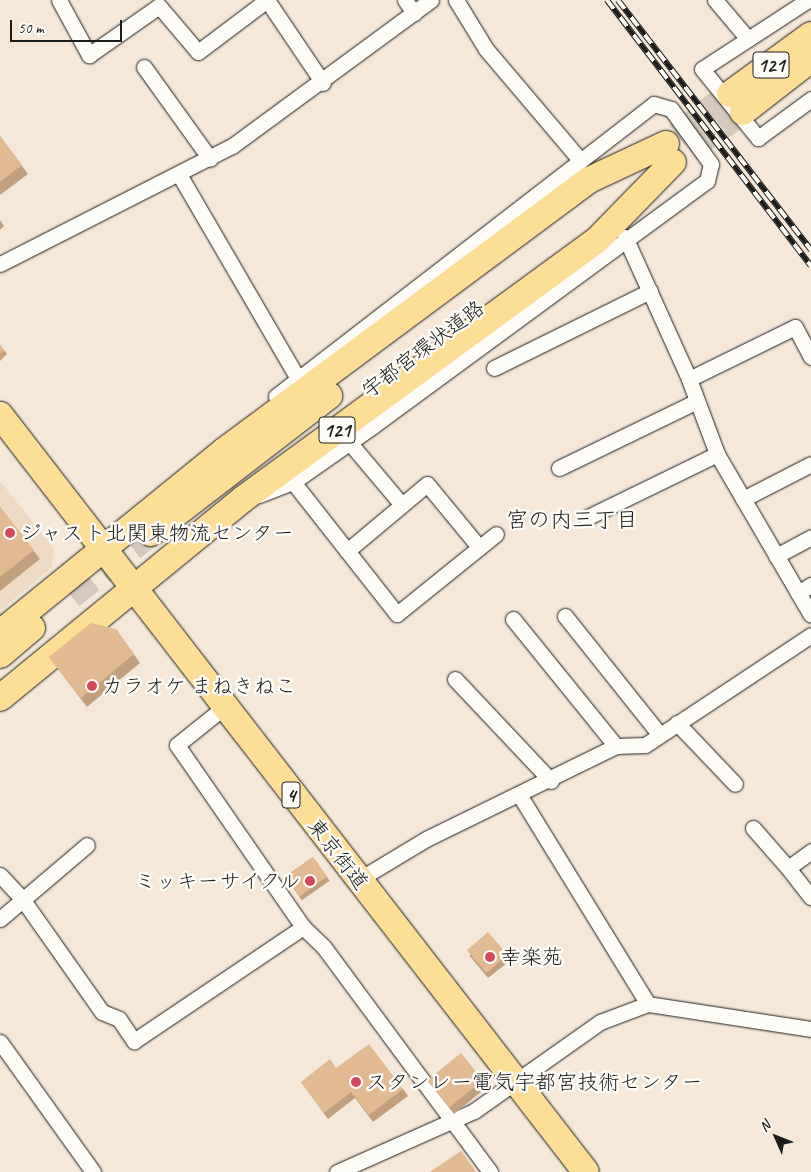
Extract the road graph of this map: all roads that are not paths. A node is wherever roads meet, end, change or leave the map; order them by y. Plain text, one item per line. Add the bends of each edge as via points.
1 (59, 0) edge
2 (267, 0) edge
3 (405, 0) edge
4 (431, 0) edge
5 (456, 0) edge
6 (715, 0) edge
7 (808, 0) edge
8 (157, 3) edge
9 (414, 13) junction
10 (811, 35) edge
11 (748, 40) junction
12 (811, 59) edge
13 (144, 67) dead end
14 (323, 83) junction
15 (811, 99) edge
16 (676, 148) junction
17 (210, 159) junction
18 (580, 160) junction
19 (180, 176) junction
20 (625, 237) junction
21 (0, 264) edge
22 (650, 291) junction
23 (811, 357) edge
24 (494, 368) dead end
25 (298, 379) junction
26 (689, 379) junction
27 (697, 400) junction
28 (0, 415) edge
29 (349, 442) junction
30 (224, 451) junction
31 (717, 454) junction
32 (811, 464) edge
33 (559, 468) dead end
34 (293, 482) junction
35 (243, 499) junction
36 (743, 499) junction
37 (402, 505) junction
38 (586, 518) dead end
39 (496, 534) dead end
40 (811, 537) edge
41 (154, 541) tunnel mouth
42 (102, 548) junction
43 (479, 548) junction
44 (347, 551) junction
45 (776, 556) junction
46 (132, 589) junction
47 (804, 589) edge
48 (811, 615) edge
49 (565, 616) dead end
50 (513, 619) dead end
51 (0, 633) edge
52 (811, 635) edge
53 (0, 655) edge
54 (0, 677) edge
55 (455, 680) dead end
56 (0, 698) edge
57 (223, 708) junction
58 (678, 723) junction
59 (660, 735) junction
60 (616, 746) junction
61 (551, 782) junction
62 (735, 784) dead end
63 (520, 796) junction
64 (753, 828) dead end
65 (87, 845) dead end
66 (811, 851) edge
67 (788, 868) junction
68 (0, 875) edge
69 (358, 880) junction
70 (811, 897) edge
71 (23, 900) junction
72 (0, 919) edge
73 (302, 927) junction
74 (648, 1004) junction
75 (811, 1029) edge
76 (0, 1042) edge
77 (516, 1083) junction
78 (452, 1121) junction
79 (93, 1172) edge
80 (337, 1172) edge
81 (490, 1172) edge
82 (586, 1172) edge

1 - 8 street via 90,55
2 - 8 street via 198,52
2 - 14 street
3 - 9 street
4 - 9 street
5 - 18 street via 486,49
6 - 11 street
7 - 11 street
9 - 14 street
10 - 12 highway, 121 via 737,103
11 - 15 street via 702,69 758,138
13 - 17 street
14 - 17 street
16 - 30 highway, 121 via 589,180
16 - 35 highway, 121 via 596,241
16 - 41 highway, 宇都宮環状道路 / 121
17 - 19 street
18 - 20 street via 654,104 671,109 711,164 707,181
18 - 25 street
19 - 21 street
19 - 25 street
20 - 22 street
20 - 29 street
22 - 24 street
22 - 26 street
23 - 26 street via 796,327
25 - 30 street via 248,418
26 - 27 street
27 - 31 street
27 - 33 street
28 - 42 highway, 東京街道 / 4
29 - 34 street
29 - 37 street
30 - 42 highway, 121
31 - 36 street
31 - 38 street
32 - 36 street
34 - 35 street
34 - 44 street
35 - 46 highway, 121
36 - 45 street
37 - 43 street via 427,484
37 - 44 street
39 - 43 street
40 - 45 street
42 - 46 highway, 東京街道 / 4
42 - 51 highway, 121
43 - 44 street via 397,614
45 - 47 street
46 - 56 highway, 121
46 - 57 highway, 東京街道 / 4
47 - 48 street
49 - 59 street
50 - 60 street
52 - 58 street
53 - 54 highway via 76,602
55 - 61 street
57 - 69 highway, 東京街道 / 4
57 - 73 street via 177,746
58 - 59 street
58 - 62 street
59 - 60 street via 645,745
60 - 61 street
61 - 63 street
63 - 69 street via 426,839
63 - 74 street
64 - 67 street
65 - 71 street
66 - 67 street
67 - 70 street
68 - 71 street
69 - 77 highway, 東京街道 / 4
71 - 72 street
71 - 73 street via 102,1012 118,1019 134,1041
73 - 78 street via 323,946
74 - 75 street
74 - 77 street via 600,1022
76 - 79 street
77 - 78 street
77 - 82 highway, 東京街道 / 4
78 - 80 street
78 - 81 street

